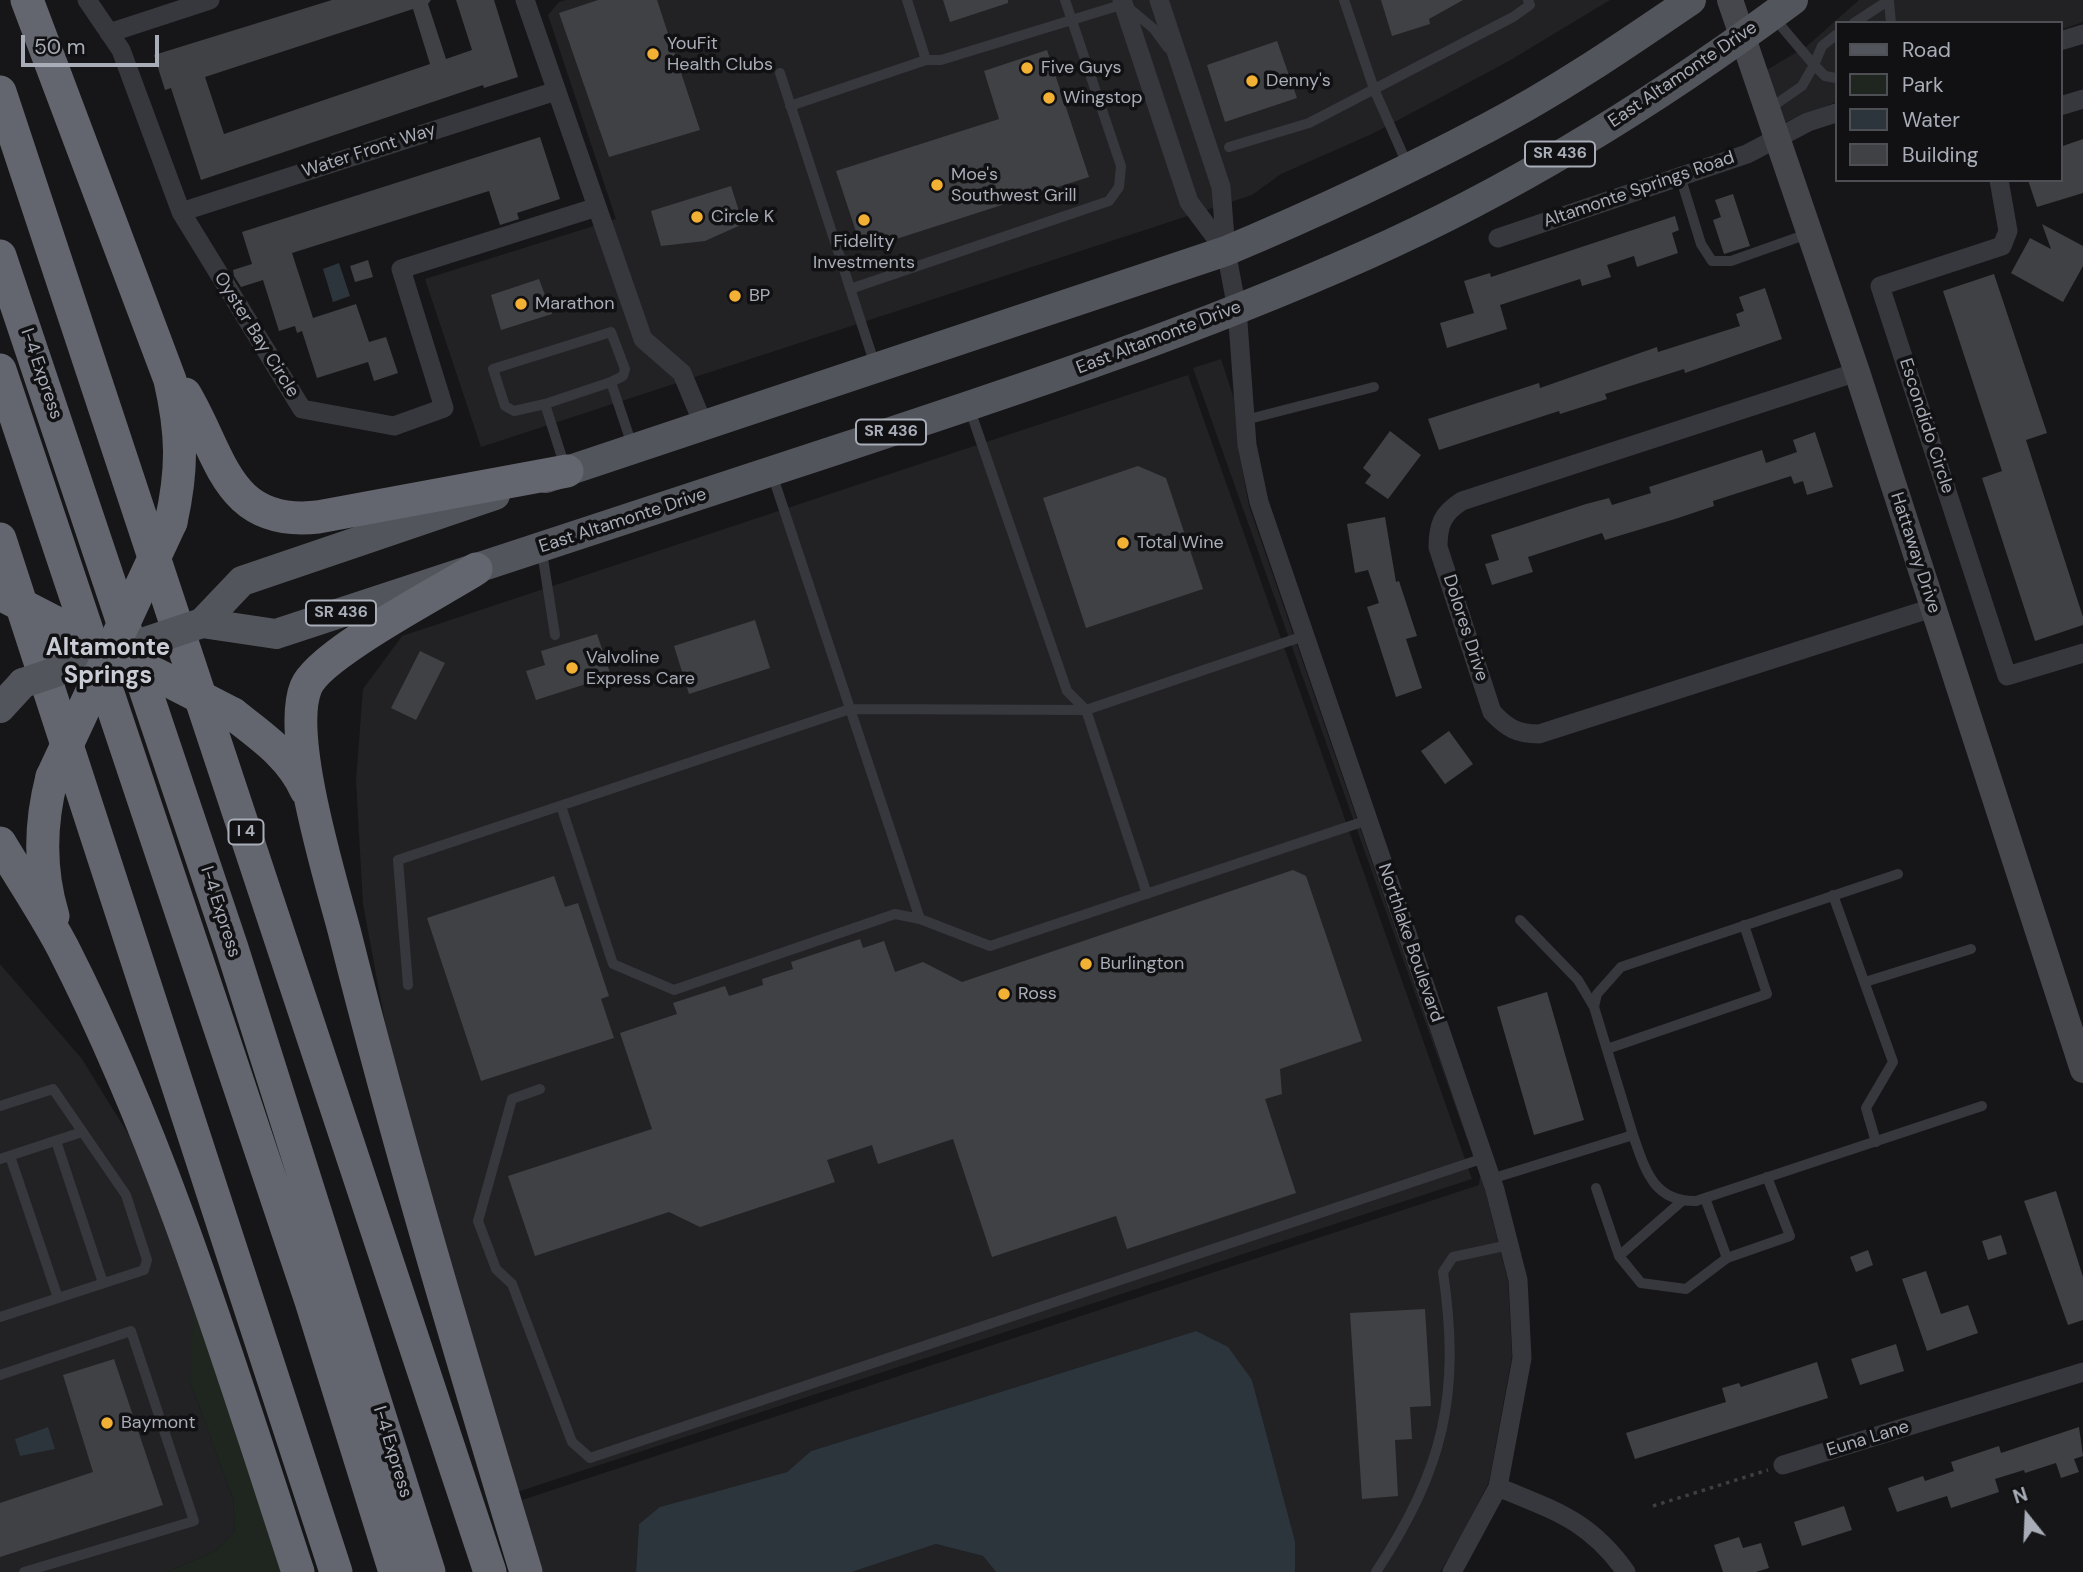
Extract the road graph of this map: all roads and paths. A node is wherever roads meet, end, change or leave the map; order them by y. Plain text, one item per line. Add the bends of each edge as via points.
1 (27, 0) edge
2 (87, 0) edge
3 (210, 0) edge
4 (525, 0) edge
5 (907, 0) edge
6 (1065, 0) edge
7 (1159, 0) edge
8 (1344, 0) edge
9 (1691, 0) edge
10 (1730, 0) edge
11 (1889, 1) edge
12 (1123, 2) edge
13 (1531, 2) edge
14 (1782, 8) edge
15 (1071, 20) junction
16 (1857, 21) edge
17 (1891, 21) edge
18 (109, 33) junction
19 (2083, 34) edge
20 (1744, 36) junction
21 (1834, 37) edge
22 (2062, 40) edge
23 (926, 60) junction
24 (1180, 65) junction
25 (1814, 65) junction
26 (780, 73) dead end
27 (1834, 78) edge
28 (1374, 89) junction
29 (556, 91) junction
30 (0, 92) edge
31 (2083, 99) edge
32 (2062, 105) edge
33 (790, 106) junction
34 (1768, 109) junction
35 (1834, 114) edge
36 (1777, 137) junction
37 (1229, 147) dead end
38 (1409, 167) junction
39 (1680, 176) junction
40 (1998, 182) edge
41 (597, 207) junction
42 (181, 212) junction
43 (1810, 233) junction
44 (1498, 238) dead end
45 (1226, 251) junction
46 (0, 256) edge
47 (850, 289) junction
48 (1237, 309) junction
49 (164, 359) junction
50 (876, 368) junction
51 (0, 370) edge
52 (1857, 372) junction
53 (611, 382) junction
54 (1374, 387) dead end
55 (545, 404) junction
56 (969, 406) junction
57 (1245, 420) junction
58 (704, 426) junction
59 (633, 449) junction
60 (566, 471) junction
61 (771, 472) junction
62 (0, 538) edge
63 (541, 548) junction
64 (477, 569) junction
65 (0, 594) edge
66 (1932, 608) junction
67 (202, 623) junction
68 (555, 635) dead end
69 (1304, 636) junction
70 (113, 652) junction
71 (2083, 653) edge
72 (11, 680) edge
73 (0, 708) edge
74 (850, 709) junction
75 (1086, 710) junction
76 (311, 802) junction
77 (561, 806) junction
78 (1368, 820) junction
79 (0, 843) edge
80 (1898, 874) dead end
81 (1147, 894) junction
82 (1833, 895) junction
83 (920, 919) junction
84 (1520, 920) dead end
85 (1744, 925) junction
86 (62, 947) junction
87 (1971, 949) dead end
88 (1865, 982) junction
89 (408, 985) dead end
90 (1594, 1007) junction
91 (1607, 1049) junction
92 (2083, 1070) edge
93 (540, 1089) dead end
94 (0, 1106) edge
95 (1982, 1106) dead end
96 (82, 1132) junction
97 (1633, 1135) junction
98 (56, 1141) junction
99 (1876, 1142) junction
100 (5, 1158) edge
101 (1484, 1158) junction
102 (1767, 1177) junction
103 (1491, 1179) junction
104 (1596, 1188) dead end
105 (1705, 1198) junction
106 (1682, 1201) junction
107 (1509, 1245) junction
108 (1619, 1256) junction
109 (1727, 1258) junction
110 (103, 1283) junction
111 (58, 1297) junction
112 (0, 1317) edge
113 (2083, 1372) edge
114 (0, 1375) edge
115 (1783, 1465) joint
116 (1499, 1487) junction
117 (1653, 1506) dead end
118 (24, 1572) edge
119 (298, 1572) edge
120 (336, 1572) edge
121 (395, 1572) edge
122 (429, 1572) edge
123 (490, 1572) edge
124 (526, 1572) edge
125 (1376, 1572) edge
126 (1452, 1572) edge
127 (1626, 1572) edge

1 - 49 highway
2 - 18 street, Oyster Bay Circle
3 - 18 street
4 - 29 street
5 - 23 lane
6 - 15 lane
7 - 24 street, Northlake Boulevard
8 - 28 lane
9 - 38 main road, SR 436 via 1489,127
10 - 20 street, Hattaway Drive
11 - 16 lane
11 - 17 lane
12 - 15 lane
12 - 24 lane via 1154,29
12 - 45 street via 1189,202
13 - 28 lane via 1513,17
14 - 20 main road, East Altamonte Drive / SR 436
14 - 25 lane
15 - 23 lane via 941,60
15 - 47 lane via 1121,166 1119,187 1109,201
18 - 42 street, Oyster Bay Circle via 121,50
19 - 22 street
20 - 34 street, Hattaway Drive
20 - 48 main road, East Altamonte Drive / SR 436 via 1662,94 1492,193 1367,255
21 - 25 lane via 1822,46
23 - 33 lane
24 - 45 street, Northlake Boulevard via 1221,187
25 - 27 lane
25 - 34 lane via 1801,86
26 - 33 lane
28 - 37 lane via 1309,123
28 - 38 lane
29 - 41 street
29 - 42 street, Water Front Way
30 - 123 highway, I 4
31 - 32 street
33 - 47 lane
34 - 36 street, Hattaway Drive
35 - 36 street, Altamonte Springs Road
36 - 39 street, Altamonte Springs Road via 1751,152
36 - 43 street, Hattaway Drive
38 - 45 main road, SR 436
39 - 43 lane via 1701,244 1712,261 1731,261
39 - 44 street, Altamonte Springs Road
40 - 71 street, Escondido Circle via 2008,231 2002,246 1880,286 2007,676
41 - 42 street, Oyster Bay Circle via 401,269 444,408 394,426 302,409
41 - 58 street via 643,339 682,373
43 - 52 street, Hattaway Drive
45 - 48 street, Northlake Boulevard
45 - 50 main road, SR 436
46 - 122 highway, I-4 Express via 232,948
47 - 50 lane
48 - 56 main road, East Altamonte Drive / SR 436
48 - 57 street, Northlake Boulevard
49 - 60 highway via 236,492 270,515 318,517
49 - 70 highway, bridge via 181,435 181,476 172,522
50 - 58 main road, SR 436
51 - 121 highway, I-4 Express via 311,1301
52 - 66 street, Hattaway Drive
52 - 66 street, Dolores Drive via 1462,501 1446,511 1438,528 1443,559 1492,712 1520,734 1539,734
53 - 55 lane
53 - 55 lane via 623,376 625,369 611,332 493,369 505,407 514,411
53 - 59 lane
54 - 57 lane
55 - 60 lane
56 - 61 main road, East Altamonte Drive / SR 436
56 - 75 lane via 1067,691
57 - 69 street, Northlake Boulevard via 1259,502
58 - 59 main road, SR 436
59 - 60 main road, SR 436
60 - 67 main road, SR 436 via 242,581
61 - 63 main road, East Altamonte Drive / SR 436
61 - 74 lane
62 - 120 highway
63 - 64 main road, East Altamonte Drive / SR 436
63 - 68 lane
64 - 67 main road, SR 436 via 276,635
64 - 76 highway via 343,650 312,674 302,705
65 - 70 highway, bridge
66 - 92 street, Hattaway Drive
67 - 70 main road, SR 436, bridge
69 - 75 lane
69 - 78 street, Northlake Boulevard
70 - 72 main road, SR 436, bridge
70 - 76 highway, bridge via 233,714 278,749 301,778
70 - 86 highway, bridge via 52,777 45,806 41,849
72 - 73 main road, SR 436
74 - 75 lane
74 - 77 lane
74 - 83 lane
75 - 81 lane
76 - 124 highway via 389,1108
77 - 83 lane via 614,964 674,990 895,914
77 - 89 lane via 398,860
78 - 81 lane
78 - 101 street, Northlake Boulevard
79 - 86 highway
80 - 82 lane
81 - 83 lane via 990,946
82 - 85 lane
82 - 88 lane
84 - 90 lane via 1578,980
85 - 90 lane via 1621,967 1603,985
85 - 91 lane via 1768,994
86 - 119 highway via 138,1113 226,1354
87 - 88 lane
88 - 99 lane via 1893,1062 1866,1108
90 - 91 lane
91 - 97 lane
93 - 101 lane via 512,1099 478,1221 496,1269 512,1284 572,1442 590,1458
94 - 96 lane via 52,1089
95 - 99 lane
96 - 98 lane
96 - 110 lane via 126,1195 147,1260 144,1270
97 - 103 lane
97 - 106 lane via 1654,1185 1666,1196
98 - 100 lane
98 - 110 lane
99 - 102 lane
100 - 111 lane
101 - 103 street, Northlake Boulevard
102 - 105 lane
102 - 109 lane via 1790,1236
103 - 107 street, Northlake Boulevard
104 - 108 lane
105 - 106 lane
105 - 109 lane
106 - 108 lane
107 - 116 street, Northlake Boulevard via 1518,1280 1522,1357
107 - 125 lane via 1453,1257 1443,1272 1451,1327 1441,1436 1428,1481 1408,1523
108 - 109 lane via 1642,1283 1686,1289
110 - 111 lane
111 - 112 lane
113 - 115 street, Euna Lane
114 - 118 lane via 131,1331 194,1521
115 - 117 path
116 - 126 street, Northlake Boulevard
116 - 127 street via 1584,1526

